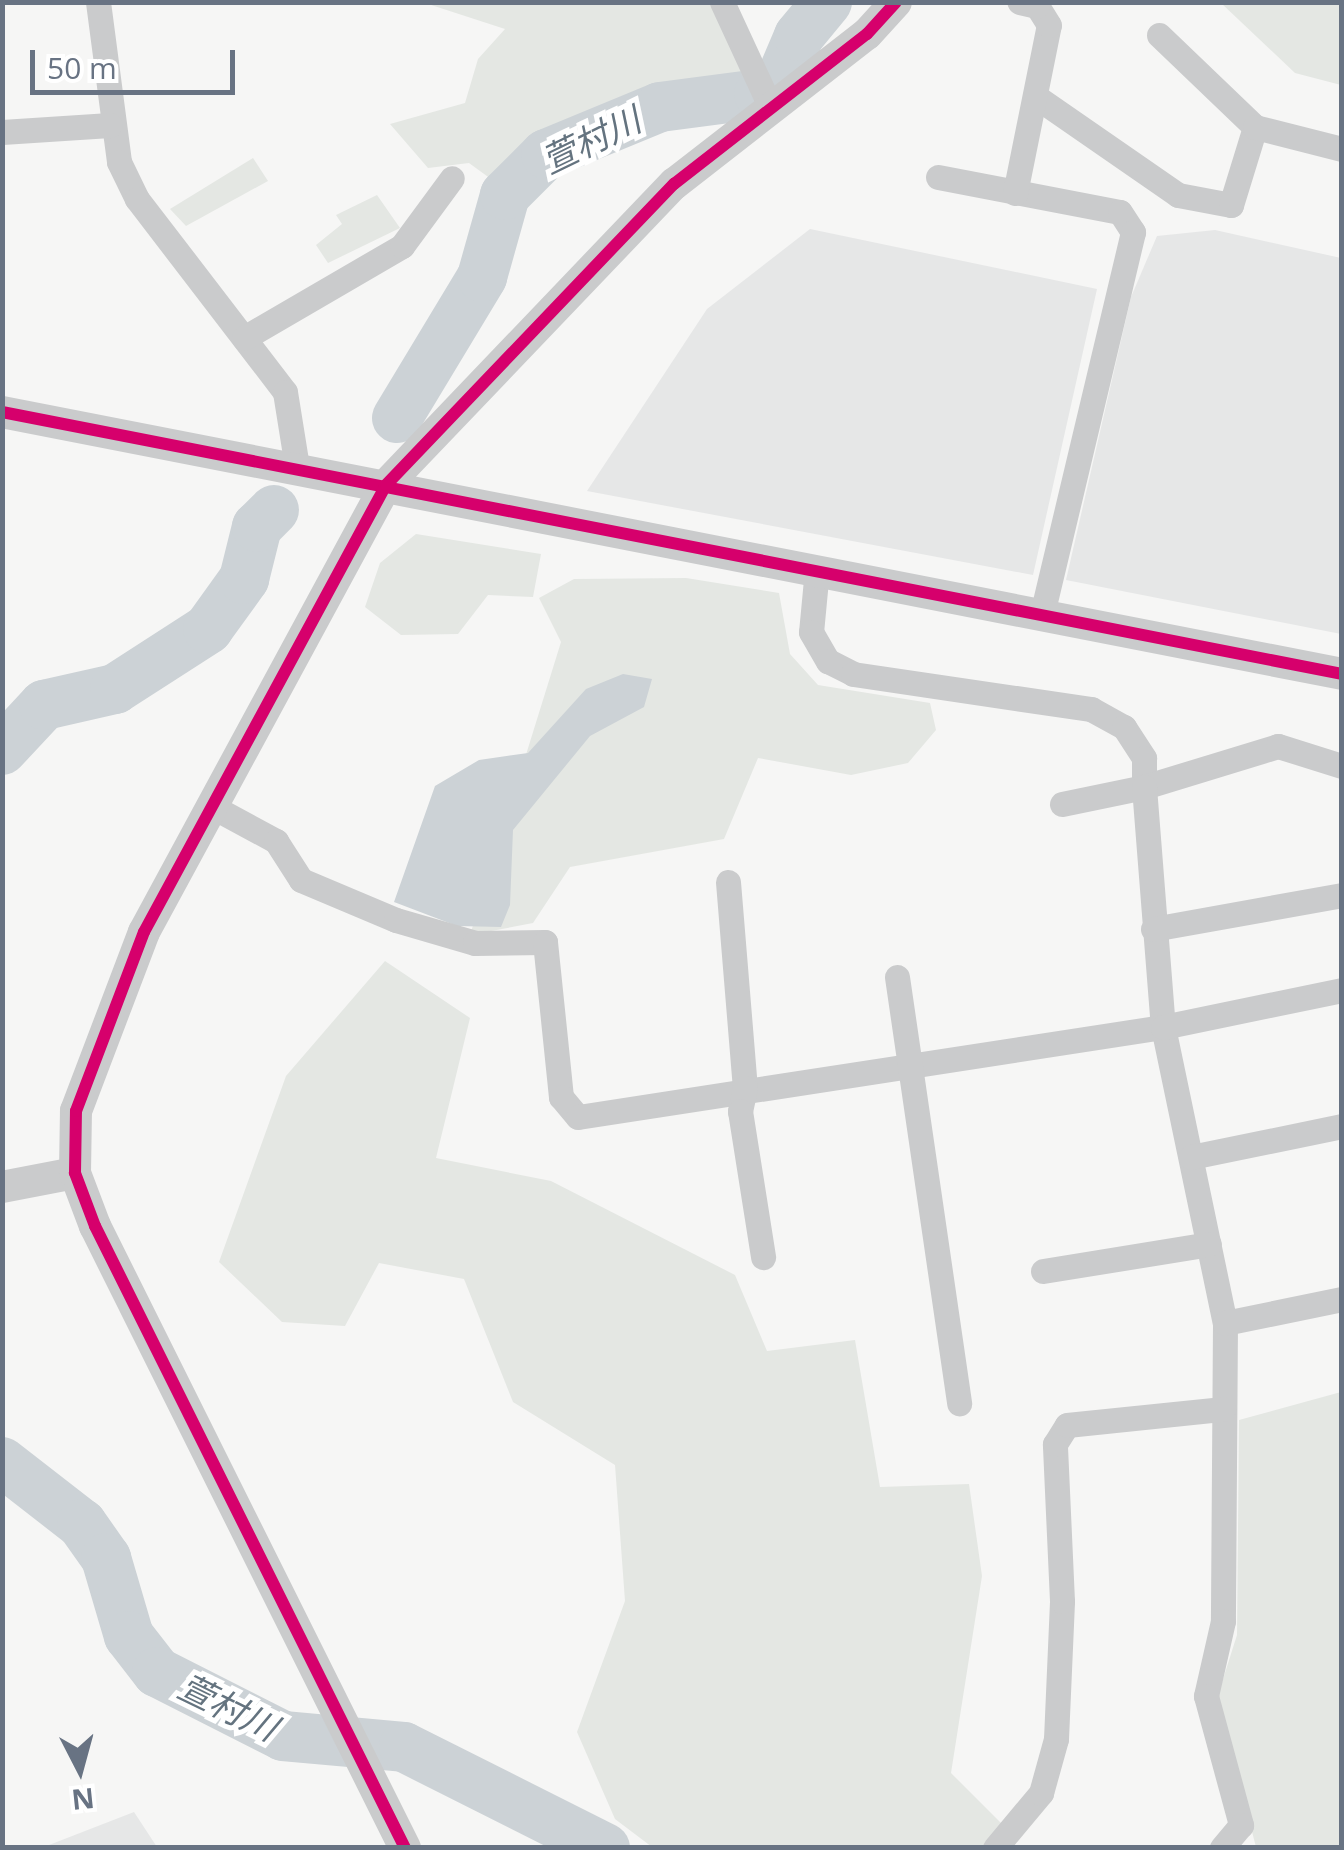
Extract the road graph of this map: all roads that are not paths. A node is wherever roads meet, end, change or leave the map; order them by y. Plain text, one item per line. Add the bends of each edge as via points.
1 (98, 2) edge
2 (722, 2) edge
3 (896, 2) edge
4 (1018, 2) edge
5 (1159, 35) dead end
6 (765, 96) junction
7 (1035, 96) junction
8 (110, 126) junction
9 (1255, 127) junction
10 (2, 132) edge
11 (1342, 149) edge
12 (938, 177) dead end
13 (452, 178) dead end
14 (1016, 193) junction
15 (244, 338) junction
16 (2, 412) edge
17 (297, 467) junction
18 (386, 486) junction
19 (816, 569) junction
20 (1042, 615) junction
21 (1342, 674) edge
22 (1342, 766) edge
23 (1144, 787) junction
24 (1062, 804) dead end
25 (213, 807) junction
26 (728, 882) dead end
27 (1342, 895) edge
28 (1153, 929) junction
29 (897, 977) dead end
30 (1342, 990) edge
31 (1164, 1027) junction
32 (905, 1064) junction
33 (745, 1088) junction
34 (1342, 1126) edge
35 (1190, 1156) junction
36 (75, 1173) junction
37 (2, 1187) edge
38 (1209, 1244) junction
39 (763, 1258) dead end
40 (1042, 1271) dead end
41 (1342, 1298) edge
42 (1225, 1323) junction
43 (958, 1404) dead end
44 (1223, 1409) junction
45 (404, 1848) edge
46 (995, 1848) edge
47 (1222, 1848) edge

1 - 8 street
2 - 6 street
3 - 6 street
4 - 7 street via 1037,6 1049,25
5 - 9 street
6 - 18 street
7 - 9 street via 1178,195 1230,205
7 - 14 street
8 - 10 street
8 - 15 street via 137,198
9 - 11 street
12 - 14 street
13 - 15 street via 402,246
14 - 20 street via 1120,212 1132,232
15 - 17 street via 284,392
16 - 17 street
17 - 18 street
18 - 19 street
18 - 25 street
19 - 20 street
19 - 23 street via 811,632 828,660 853,674 1091,710 1124,728 1144,758
20 - 21 street
22 - 23 street via 1278,746
23 - 24 street
23 - 28 street
25 - 33 street via 276,841 301,880 396,920 475,943 545,942 561,1097 578,1117
25 - 36 street via 100,1030 76,1111
26 - 33 street
27 - 28 street
28 - 31 street
29 - 32 street
30 - 31 street
31 - 32 street
31 - 35 street
32 - 33 street
32 - 43 street
33 - 39 street via 740,1111
34 - 35 street
35 - 38 street
36 - 37 street
36 - 45 street
38 - 40 street
38 - 42 street
41 - 42 street
42 - 44 street
44 - 46 street via 1067,1426 1055,1444 1062,1601 1056,1739 1041,1794
44 - 47 street via 1223,1621 1206,1696 1241,1825

